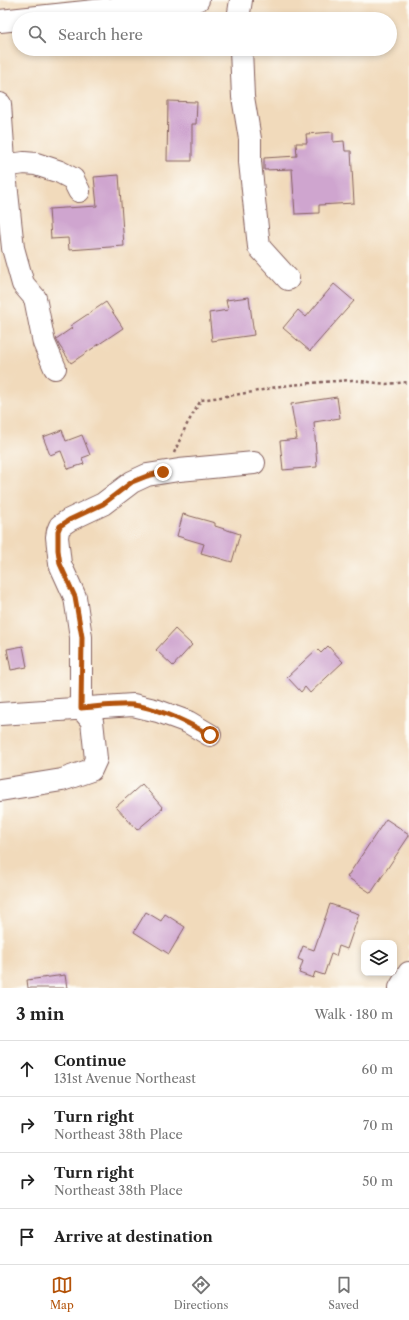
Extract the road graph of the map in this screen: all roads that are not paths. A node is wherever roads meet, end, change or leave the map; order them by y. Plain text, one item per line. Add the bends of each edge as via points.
1 (198, 0) edge
2 (241, 0) edge
3 (85, 12) edge
4 (239, 12) edge
5 (12, 20) edge
6 (0, 21) edge
7 (241, 56) edge
8 (0, 104) edge
9 (4, 166) junction
10 (79, 191) dead end
11 (288, 279) dead end
12 (55, 368) dead end
13 (254, 463) dead end
14 (81, 708) junction
15 (0, 714) edge
16 (210, 735) dead end
17 (0, 790) edge
18 (409, 973) edge
19 (400, 988) edge

1 - 3 street
2 - 4 street
5 - 6 street
7 - 11 street via 259,247
8 - 9 street
9 - 10 street via 36,164 73,179
9 - 12 street via 13,248 23,284 35,298 44,343
13 - 14 street via 179,470 147,476 132,482 103,504 60,526 60,564 75,597 82,637
14 - 15 street
14 - 16 street via 133,705 188,722
14 - 17 street via 92,721 96,759 91,770 62,780
18 - 19 street

